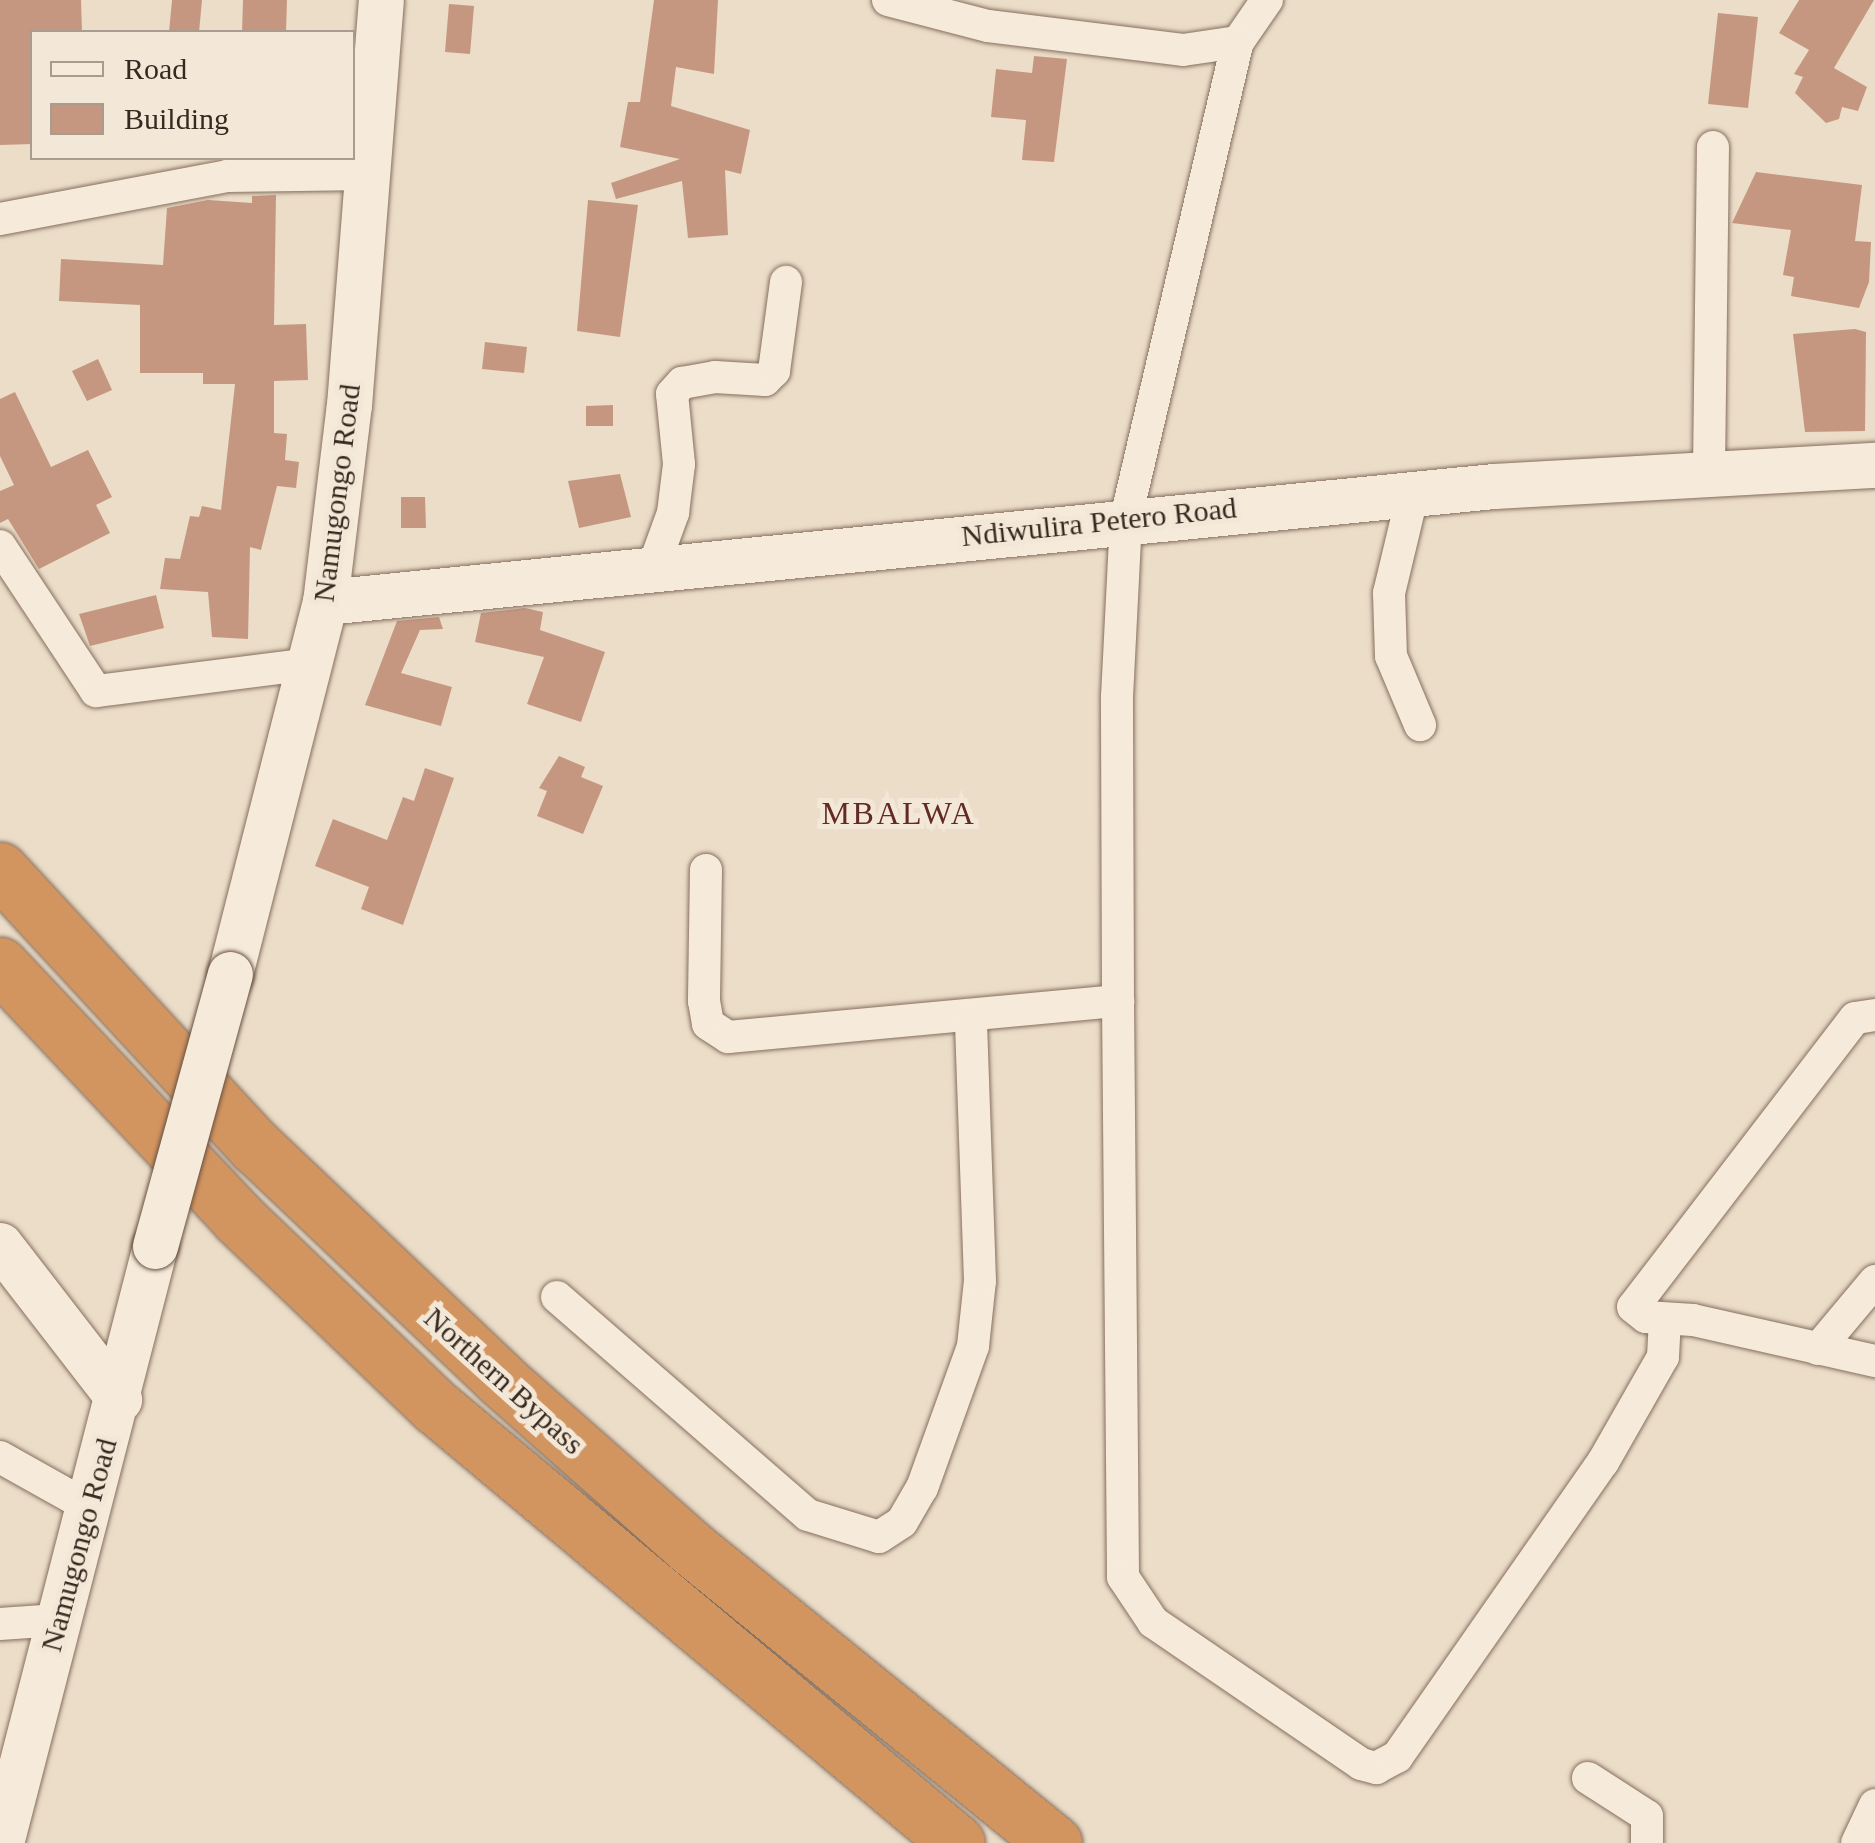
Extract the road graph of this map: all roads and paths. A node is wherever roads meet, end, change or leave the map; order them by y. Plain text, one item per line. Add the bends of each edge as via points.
1 (380, 0) edge
2 (888, 0) edge
3 (1267, 0) edge
4 (1238, 42) junction
5 (1713, 147) dead end
6 (368, 174) junction
7 (0, 219) edge
8 (786, 282) dead end
9 (1875, 465) edge
10 (1709, 471) junction
11 (1413, 493) junction
12 (1126, 518) junction
13 (0, 546) edge
14 (654, 568) junction
15 (324, 602) junction
16 (311, 664) junction
17 (1420, 725) dead end
18 (0, 870) edge
19 (706, 870) dead end
20 (0, 965) edge
21 (1118, 1001) junction
22 (1875, 1015) edge
23 (971, 1018) junction
24 (0, 1245) edge
25 (1875, 1280) edge
26 (558, 1297) dead end
27 (1665, 1319) junction
28 (1818, 1350) junction
29 (1875, 1361) edge
30 (118, 1399) junction
31 (0, 1457) edge
32 (89, 1507) junction
33 (58, 1620) junction
34 (0, 1624) edge
35 (1588, 1778) dead end
36 (1875, 1805) edge
37 (1, 1843) edge
38 (957, 1843) edge
39 (1054, 1843) edge
40 (1646, 1843) edge
41 (1856, 1843) edge

1 - 6 main road, Namugongo Road
2 - 4 street via 988,26 1183,50
3 - 4 street
4 - 12 street
5 - 10 street
6 - 7 street via 227,176
6 - 15 main road, Namugongo Road
8 - 14 street via 774,370 765,380 715,377 682,383 672,394 679,464 673,513
9 - 10 main road, Ndiwulira Petero Road
10 - 11 main road, Ndiwulira Petero Road
11 - 12 main road, Ndiwulira Petero Road
11 - 17 street via 1389,593 1390,656
12 - 14 main road, Ndiwulira Petero Road
12 - 21 street via 1117,697
13 - 16 street via 96,691
14 - 15 main road, Ndiwulira Petero Road
15 - 16 main road, Namugongo Road
16 - 30 main road, Namugongo Road, bridge
18 - 39 highway, Northern Bypass via 256,1147 458,1340 691,1548
19 - 23 street via 704,1001 708,1024 728,1037
20 - 38 highway, Northern Bypass via 238,1218 436,1407
21 - 23 street
21 - 27 street via 1123,1577 1153,1622 1361,1764 1376,1768 1397,1757 1592,1479 1664,1357
22 - 27 street via 1855,1018 1701,1226 1638,1298 1636,1314
23 - 26 street via 980,1281 973,1346 922,1488 902,1522 880,1537 808,1515
24 - 30 main road
25 - 28 street
27 - 28 street
28 - 29 street
30 - 32 main road, Namugongo Road
31 - 32 street
32 - 33 main road, Namugongo Road
33 - 34 street
33 - 37 main road, Namugongo Road
35 - 40 street via 1646,1816
36 - 41 street

